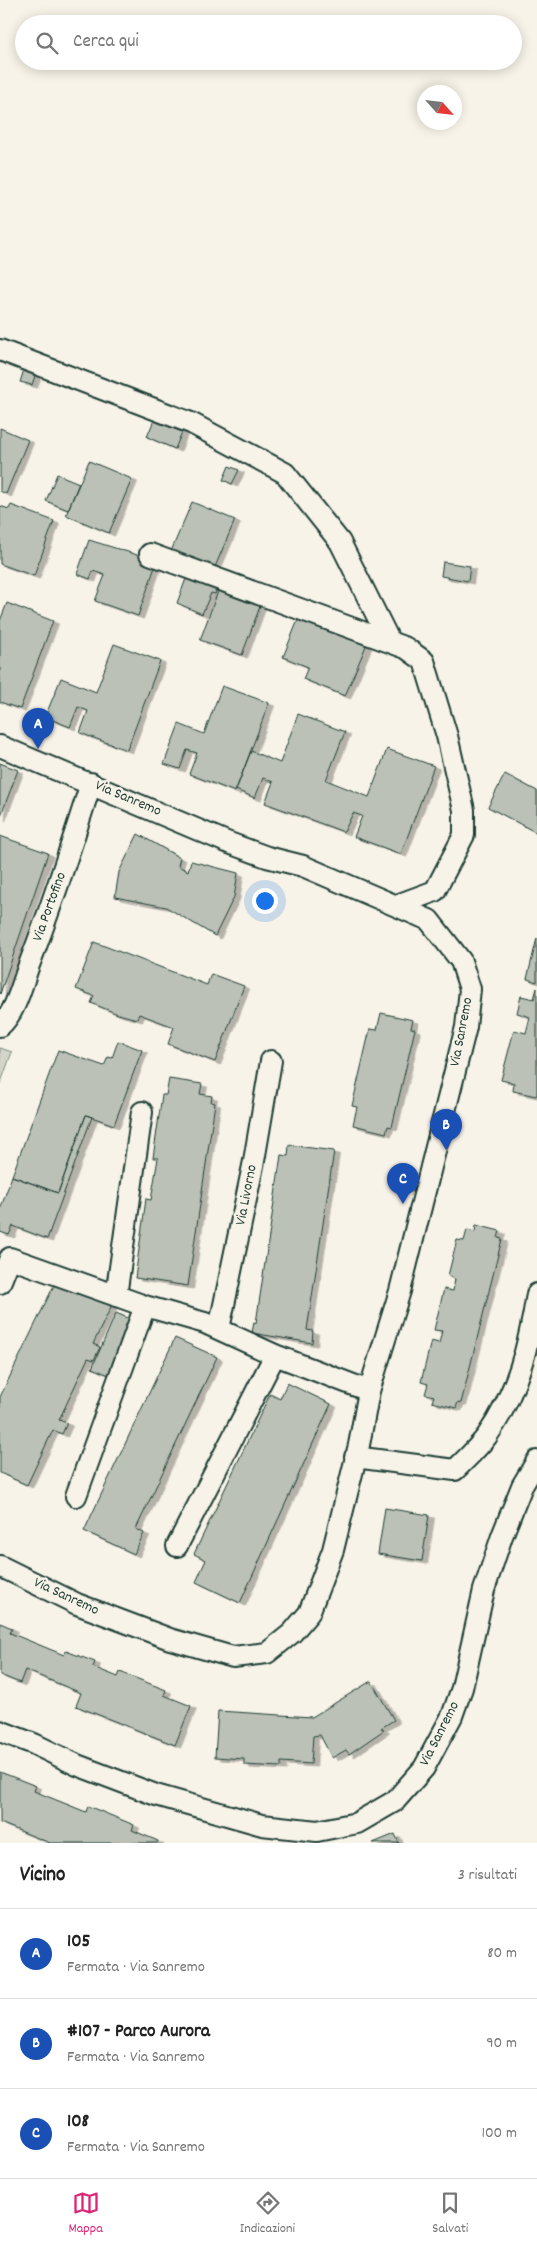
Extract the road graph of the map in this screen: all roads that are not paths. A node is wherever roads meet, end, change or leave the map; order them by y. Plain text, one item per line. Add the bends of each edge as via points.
1 (0, 350) edge
2 (150, 554) dead end
3 (390, 642) junction
4 (0, 746) edge
5 (91, 784) junction
6 (397, 905) junction
7 (0, 1026) edge
8 (271, 1061) dead end
9 (142, 1112) dead end
10 (0, 1283) edge
11 (537, 1294) edge
12 (116, 1296) junction
13 (146, 1306) junction
14 (219, 1329) junction
15 (274, 1355) junction
16 (369, 1391) junction
17 (355, 1458) junction
18 (537, 1461) edge
19 (76, 1496) dead end
20 (177, 1546) dead end
21 (0, 1566) edge
22 (0, 1731) edge

1 - 3 street via 191,423 285,473 340,542
2 - 3 street
3 - 6 street via 406,648 424,661 447,736 464,810 464,835 435,890
4 - 5 street, Via Sanremo
5 - 6 street, Via Sanremo via 229,843 303,866
5 - 7 street, Via Portofino via 54,901 8,1020
6 - 16 street, Via Sanremo via 429,920 461,961 470,988 466,1028 429,1178
8 - 14 street, Via Livorno
9 - 12 street
10 - 12 street via 10,1258
11 - 17 street via 531,1333 511,1394 486,1436 455,1470
12 - 13 street
13 - 14 street
13 - 19 street
14 - 15 street
15 - 16 street
15 - 20 street
16 - 17 street, Via Sanremo
17 - 21 street, Via Sanremo via 334,1550 309,1612 292,1633 267,1653 233,1657 170,1639 77,1604
18 - 22 street, Via Sanremo via 522,1486 499,1545 484,1590 462,1688 452,1716 424,1768 395,1801 357,1823 317,1831 262,1825 156,1795 77,1766

